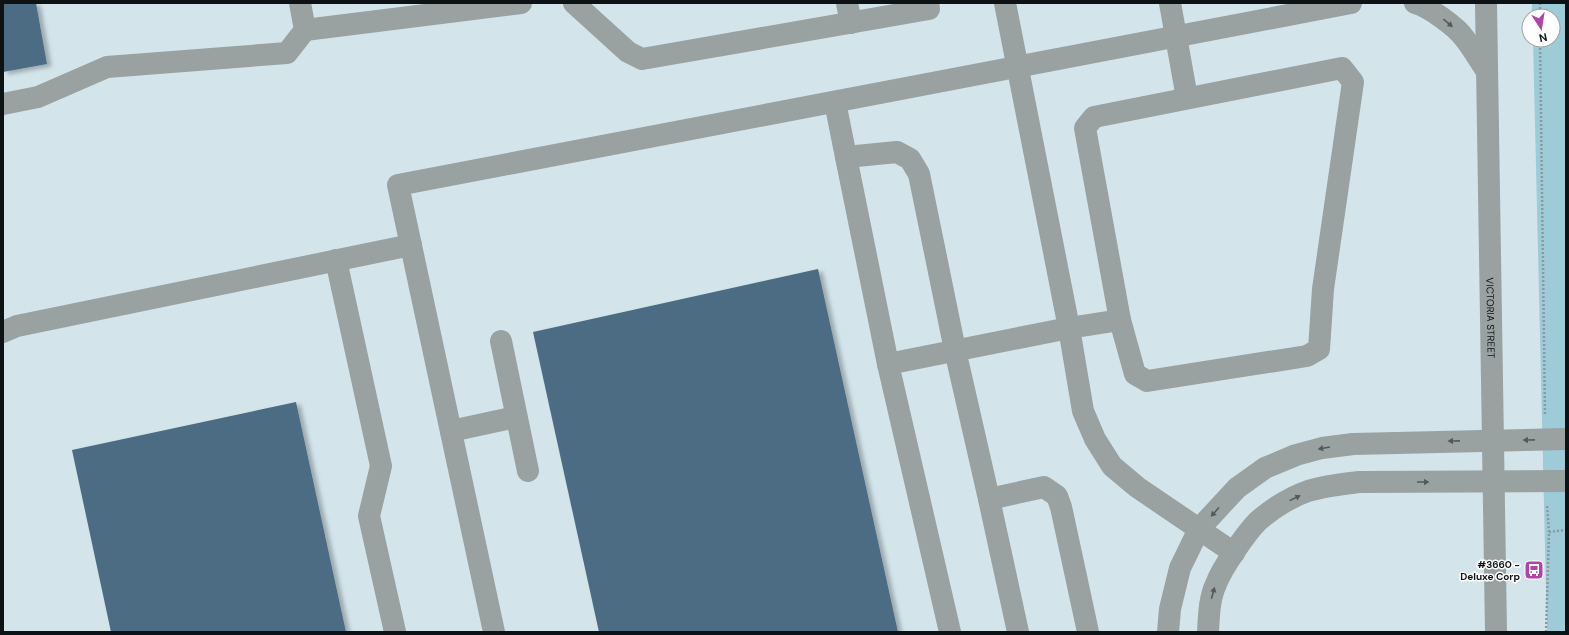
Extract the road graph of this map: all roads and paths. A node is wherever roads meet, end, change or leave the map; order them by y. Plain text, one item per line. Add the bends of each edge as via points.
1 (300, 3) edge
2 (521, 3) edge
3 (574, 3) edge
4 (928, 3) edge
5 (1005, 3) edge
6 (1170, 3) edge
7 (1351, 3) edge
8 (1415, 3) edge
9 (1486, 3) edge
10 (849, 13) edge
11 (305, 30) junction
12 (1176, 37) junction
13 (1540, 48) edge
14 (1017, 67) junction
15 (1486, 70) junction
16 (1187, 98) junction
17 (836, 102) junction
18 (3, 104) edge
19 (846, 157) junction
20 (411, 245) junction
21 (336, 260) junction
22 (1120, 320) junction
23 (1069, 328) junction
24 (3, 332) edge
25 (501, 341) dead end
26 (955, 350) junction
27 (888, 364) junction
28 (516, 417) junction
29 (451, 431) junction
30 (1555, 440) edge
31 (1493, 441) junction
32 (528, 471) dead end
33 (1556, 481) edge
34 (1494, 482) junction
35 (989, 499) junction
36 (1199, 529) junction
37 (1566, 530) edge
38 (1549, 532) junction
39 (1234, 553) junction
40 (395, 632) edge
41 (494, 632) edge
42 (950, 632) edge
43 (1018, 632) edge
44 (1088, 632) edge
45 (1168, 632) edge
46 (1208, 632) edge
47 (1496, 632) edge
48 (1546, 632) edge

1 - 11 street
2 - 11 street
3 - 10 street via 628,52 642,59
4 - 10 street via 929,9
5 - 14 street
6 - 12 street
7 - 12 street
8 -> 15 street via 1439,16 1464,38
9 - 15 street, VICTORIA STREET
11 - 18 street via 287,53 107,67 38,97
12 - 14 street
12 - 16 street
13 - 30 path
14 - 17 street
14 - 23 street
15 - 31 street, VICTORIA STREET
16 - 22 street via 1094,116 1085,128
16 - 22 street via 1342,68 1353,82 1322,289 1319,349 1307,356 1147,381 1135,374
17 - 19 street
17 - 20 street via 398,186
19 - 26 street via 897,152 910,159 920,174
19 - 27 street
20 - 21 street
20 - 29 street
21 - 24 street via 17,326
21 - 40 street via 381,466 369,516
22 - 23 street
23 - 26 street
23 - 36 street via 1083,411 1095,439 1112,466 1137,487
25 - 28 street
26 - 27 street
26 - 35 street
27 - 42 street
28 - 29 street
28 - 32 street
29 - 41 street
30 -> 31 street
31 - 34 street, VICTORIA STREET
31 -> 36 street via 1353,444 1296,455 1265,468 1237,488
33 - 34 street
33 - 38 path
39 -> 34 street via 1258,522 1281,505 1308,491 1359,482
34 - 47 street, VICTORIA STREET
35 - 43 street
35 - 44 street via 1044,487 1057,496
36 - 39 street
36 - 45 street via 1180,568 1170,609
37 - 38 path
38 - 48 path
46 -> 39 street via 1210,606 1216,584

